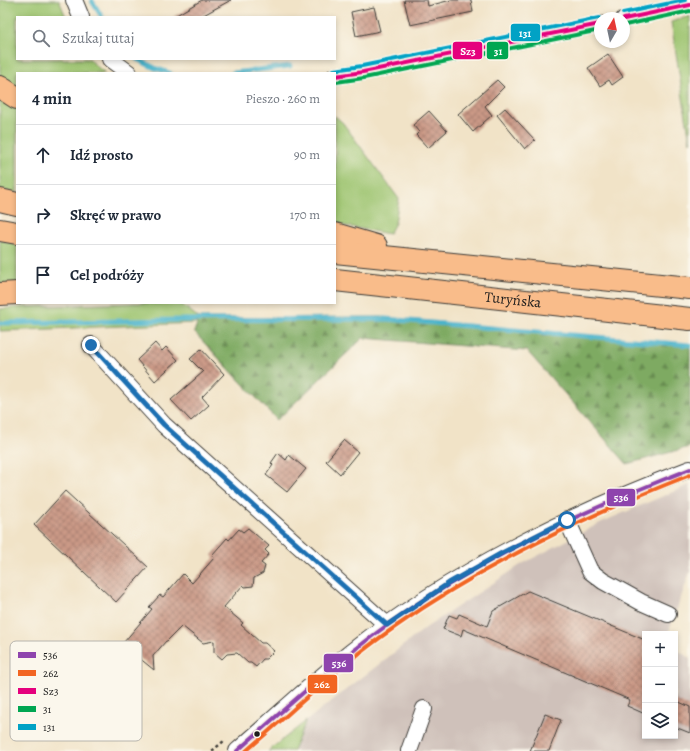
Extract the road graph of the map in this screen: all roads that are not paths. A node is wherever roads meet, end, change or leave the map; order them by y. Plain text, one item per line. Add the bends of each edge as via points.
1 (74, 0) edge
2 (690, 5) edge
3 (81, 16) edge
4 (630, 18) edge
5 (594, 25) edge
6 (111, 60) edge
7 (128, 72) edge
8 (336, 76) edge
9 (0, 87) edge
10 (16, 97) edge
11 (0, 200) edge
12 (16, 204) edge
13 (0, 230) edge
14 (16, 233) edge
15 (336, 234) edge
16 (336, 252) edge
17 (430, 262) junction
18 (336, 280) edge
19 (336, 286) edge
20 (387, 286) junction
21 (690, 288) edge
22 (16, 293) edge
23 (0, 294) edge
24 (690, 319) edge
25 (91, 345) dead end
26 (690, 469) edge
27 (567, 520) junction
28 (668, 614) dead end
29 (387, 625) junction
30 (424, 709) dead end
31 (237, 751) edge
32 (409, 751) edge

1 - 3 street
2 - 4 street
5 - 8 street
6 - 7 street
9 - 10 highway
11 - 12 highway
13 - 14 highway
15 - 17 highway
16 - 17 highway, Turyńska
17 - 21 highway, Turyńska
18 - 20 highway, Turyńska
19 - 20 highway
20 - 24 highway, Turyńska
22 - 23 highway
25 - 29 street via 164,425
26 - 27 street via 634,490
27 - 28 street via 590,571 641,602
27 - 29 street via 449,583
29 - 31 street via 351,652
30 - 32 street

